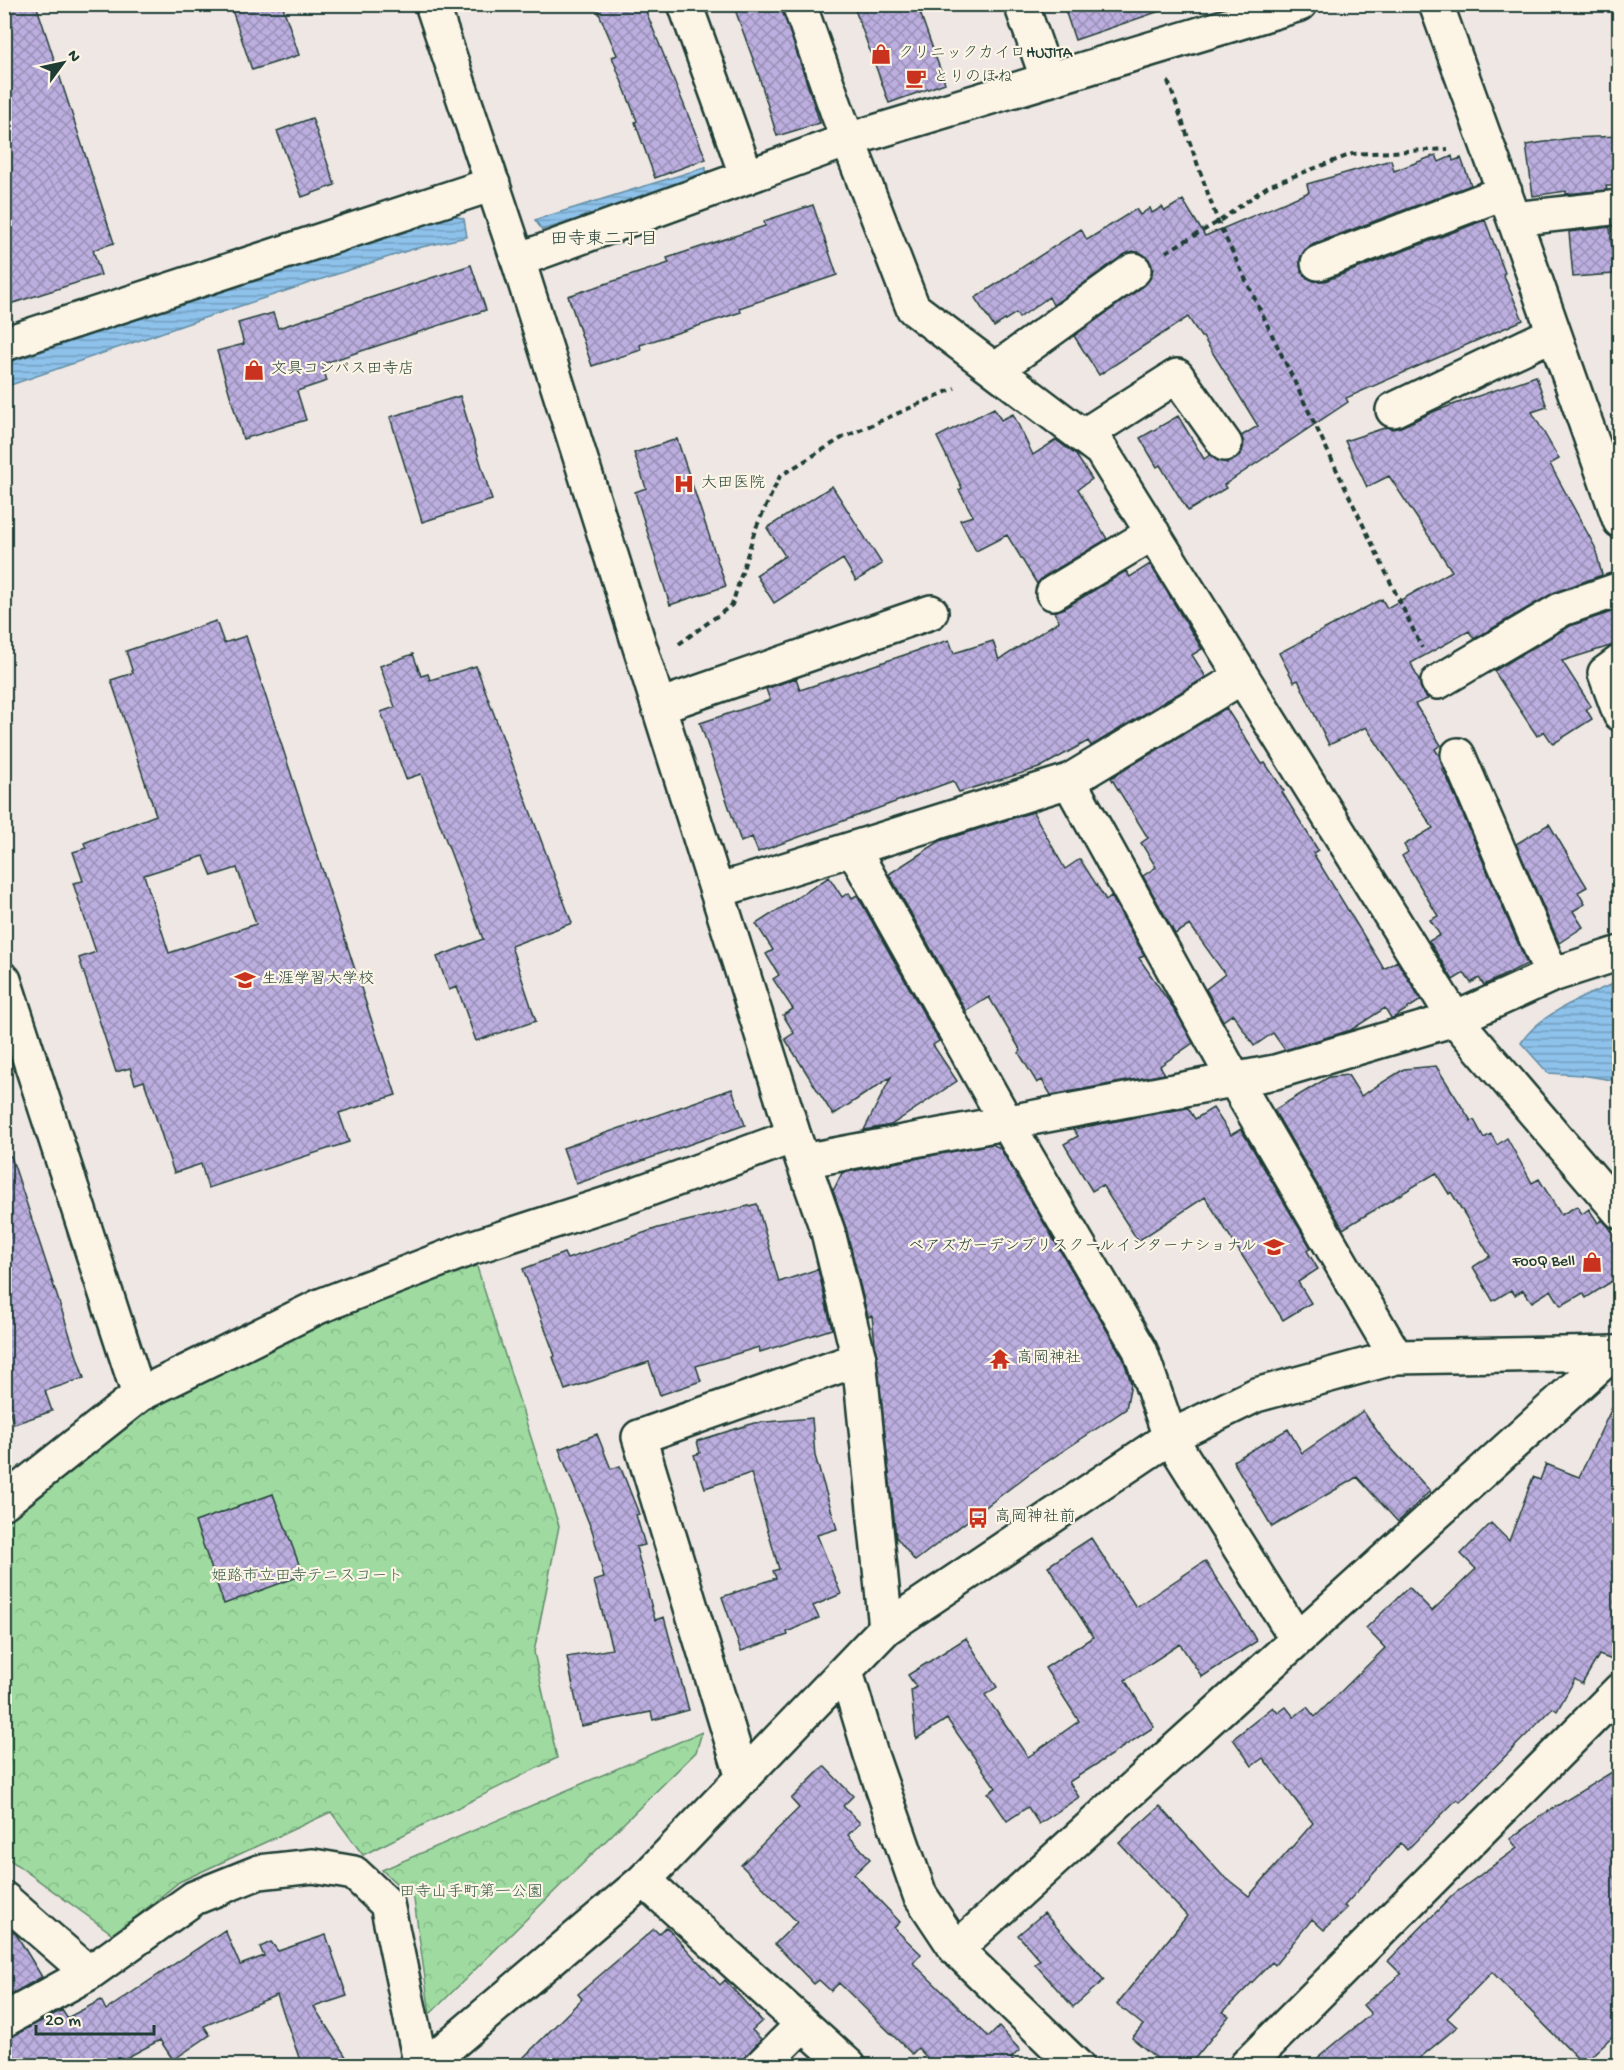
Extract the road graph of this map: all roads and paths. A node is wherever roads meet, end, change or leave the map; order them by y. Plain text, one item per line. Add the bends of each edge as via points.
1 (432, 4) edge
2 (685, 4) edge
3 (799, 4) edge
4 (1021, 4) edge
5 (1300, 4) edge
6 (1436, 4) edge
7 (1157, 47) junction
8 (1043, 66) junction
9 (848, 140) junction
10 (1488, 147) junction
11 (747, 177) junction
12 (493, 184) junction
13 (1510, 205) junction
14 (1620, 207) edge
15 (1218, 222) junction
16 (518, 260) junction
17 (1318, 263) dead end
18 (1134, 270) joint
19 (1554, 333) junction
20 (4, 344) edge
21 (995, 370) junction
22 (1393, 410) dead end
23 (1083, 436) junction
24 (1225, 444) dead end
25 (1614, 489) edge
26 (1620, 520) edge
27 (1153, 533) junction
28 (1620, 589) edge
29 (1053, 593) dead end
30 (931, 612) dead end
31 (1620, 662) edge
32 (647, 668) junction
33 (1242, 676) junction
34 (1438, 682) joint
35 (659, 706) junction
36 (1620, 714) edge
37 (1458, 755) dead end
38 (1069, 781) junction
39 (853, 849) junction
40 (717, 891) junction
41 (1620, 953) edge
42 (1552, 975) junction
43 (4, 980) edge
44 (1455, 1019) junction
45 (1234, 1079) junction
46 (1007, 1122) junction
47 (798, 1148) junction
48 (1613, 1195) edge
49 (1616, 1353) edge
50 (1396, 1357) junction
51 (859, 1359) junction
52 (139, 1395) junction
53 (1170, 1437) junction
54 (4, 1502) edge
55 (886, 1628) junction
56 (1297, 1639) junction
57 (846, 1672) junction
58 (1620, 1690) edge
59 (743, 1778) junction
60 (644, 1880) junction
61 (4, 1899) edge
62 (956, 1949) junction
63 (89, 1973) junction
64 (4, 2020) edge
65 (803, 2024) junction
66 (423, 2066) edge
67 (761, 2066) edge
68 (849, 2066) edge
69 (1077, 2066) edge
70 (1246, 2066) edge

1 - 12 street
2 - 11 street
3 - 9 street
4 - 8 street
5 - 7 street
6 - 10 street
7 - 8 street
7 - 15 path
8 - 9 street
9 - 11 street
9 - 21 street via 913,308
10 - 13 street
10 - 15 path via 1352,154 1268,186
11 - 16 street
12 - 16 street
12 - 20 street
13 - 14 street
13 - 17 street
13 - 19 street
15 - 18 path
15 - 34 path
16 - 32 street
18 - 21 street
19 - 22 street
19 - 25 street
21 - 23 street
21 - 32 path via 842,438 780,476 755,530 732,605
23 - 24 street via 1177,376
23 - 27 street via 1101,450
25 - 26 street
27 - 29 street
27 - 33 street
28 - 34 street via 1562,609
30 - 35 street via 881,615
31 - 36 street via 1605,673
32 - 35 street
33 - 38 street
33 - 44 street
35 - 40 street
37 - 42 street
38 - 39 street
38 - 45 street
39 - 40 street
39 - 46 street
40 - 47 street
41 - 42 street
42 - 44 street
43 - 52 street
44 - 45 street via 1275,1072
44 - 48 street
45 - 46 street
45 - 50 street
46 - 47 street
46 - 53 street via 1140,1350
47 - 51 street via 828,1232
47 - 52 street via 471,1248 320,1306
49 - 50 street
49 - 56 street
50 - 53 street via 1256,1395
51 - 55 street
51 - 59 street via 639,1437
52 - 54 street
53 - 55 street
53 - 56 street
55 - 57 street
56 - 62 street
57 - 59 street
57 - 62 street via 920,1895
58 - 70 street
59 - 60 street
60 - 65 street
60 - 66 street
61 - 63 street
62 - 69 street
63 - 64 street
63 - 66 street via 194,1898 258,1872 313,1866 354,1873 387,1904
65 - 67 street
65 - 68 street

